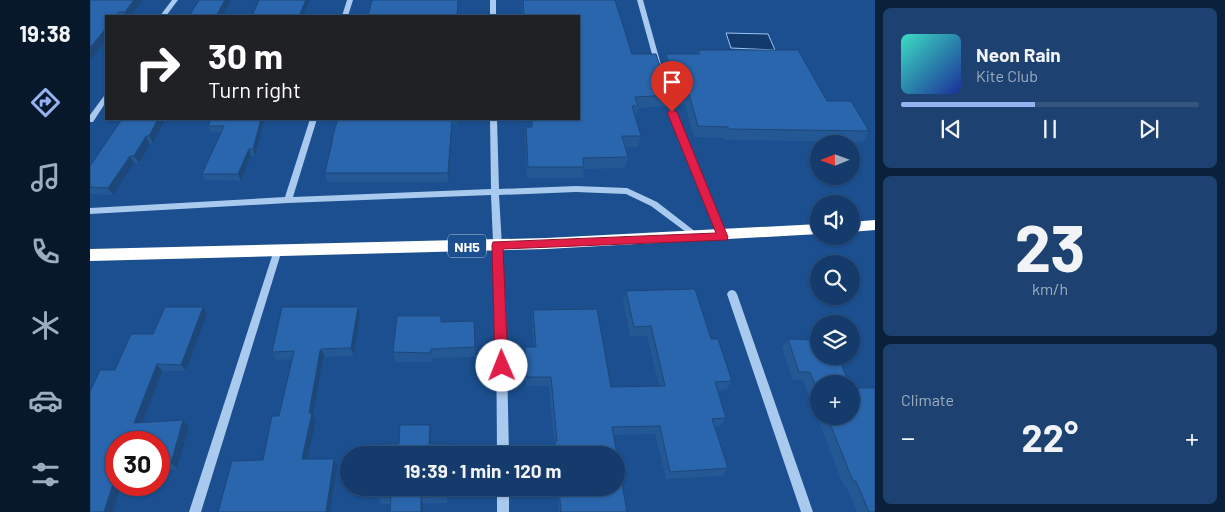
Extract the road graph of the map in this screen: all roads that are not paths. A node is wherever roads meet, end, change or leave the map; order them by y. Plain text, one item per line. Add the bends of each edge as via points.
1 (174, 0) edge
2 (350, 0) edge
3 (493, 0) edge
4 (640, 0) edge
5 (164, 15) edge
6 (345, 15) edge
7 (493, 15) edge
8 (659, 70) edge
9 (105, 98) edge
10 (672, 112) dead end
11 (90, 120) edge
12 (313, 120) edge
13 (494, 120) edge
14 (495, 192) junction
15 (288, 200) junction
16 (90, 211) edge
17 (860, 227) edge
18 (874, 227) edge
19 (810, 230) edge
20 (697, 236) junction
21 (723, 237) junction
22 (497, 245) junction
23 (278, 250) junction
24 (90, 255) edge
25 (732, 294) dead end
26 (503, 446) edge
27 (503, 496) edge
28 (195, 512) edge
29 (503, 512) edge
30 (807, 512) edge

1 - 5 street
2 - 6 street
3 - 7 street
4 - 8 street
9 - 11 street
10 - 21 street
12 - 15 street
13 - 14 street
14 - 15 street
14 - 20 street via 576,188 627,191 654,204
14 - 22 street
15 - 16 street
17 - 18 highway
19 - 21 highway, NH5
20 - 21 highway, NH5
20 - 22 highway, NH5
22 - 23 highway, NH5
22 - 26 street
23 - 24 highway, NH5
23 - 28 street
25 - 30 street
27 - 29 street

